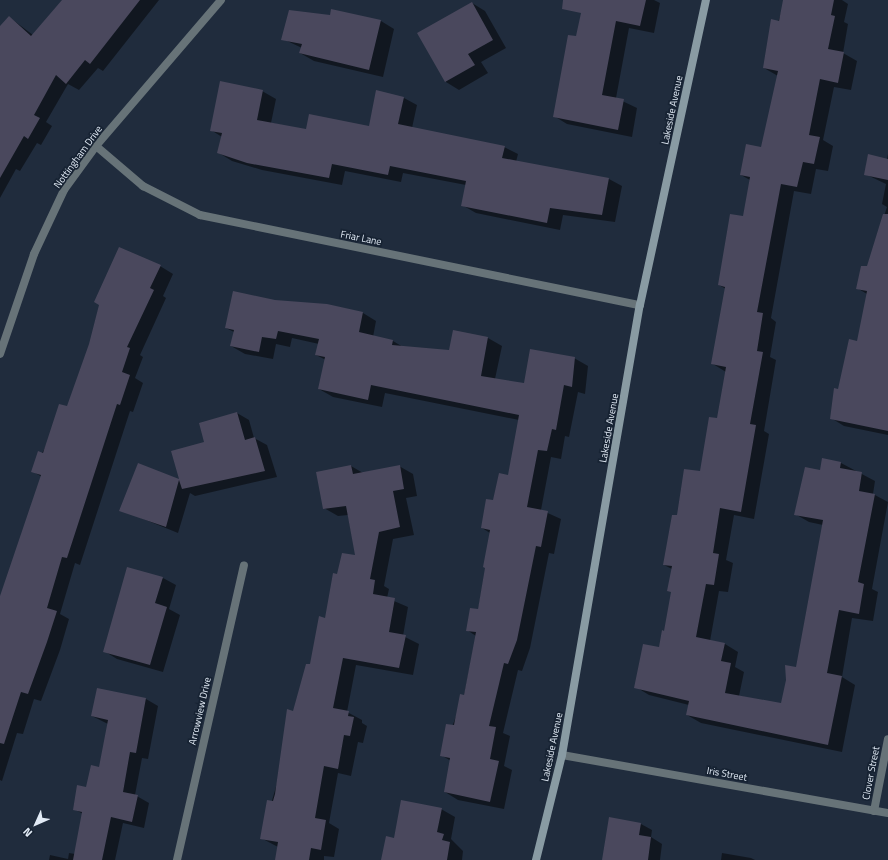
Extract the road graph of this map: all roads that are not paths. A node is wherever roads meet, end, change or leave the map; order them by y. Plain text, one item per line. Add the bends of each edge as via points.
1 (221, 0) edge
2 (706, 0) edge
3 (96, 146) junction
4 (640, 305) junction
5 (0, 354) edge
6 (244, 566) dead end
7 (888, 739) edge
8 (562, 755) junction
9 (874, 811) junction
10 (888, 813) edge
11 (177, 860) edge
12 (536, 860) edge

1 - 3 street, Nottingham Drive
2 - 4 street, Lakeside Avenue
3 - 4 street, Friar Lane via 143,186 200,215
3 - 5 street, Nottingham Drive via 64,190 34,254
4 - 8 street, Lakeside Avenue
6 - 11 street, Arrowview Drive
7 - 9 street, Clover Street
8 - 9 street, Iris Street
8 - 12 street, Lakeside Avenue
9 - 10 street, Iris Street

